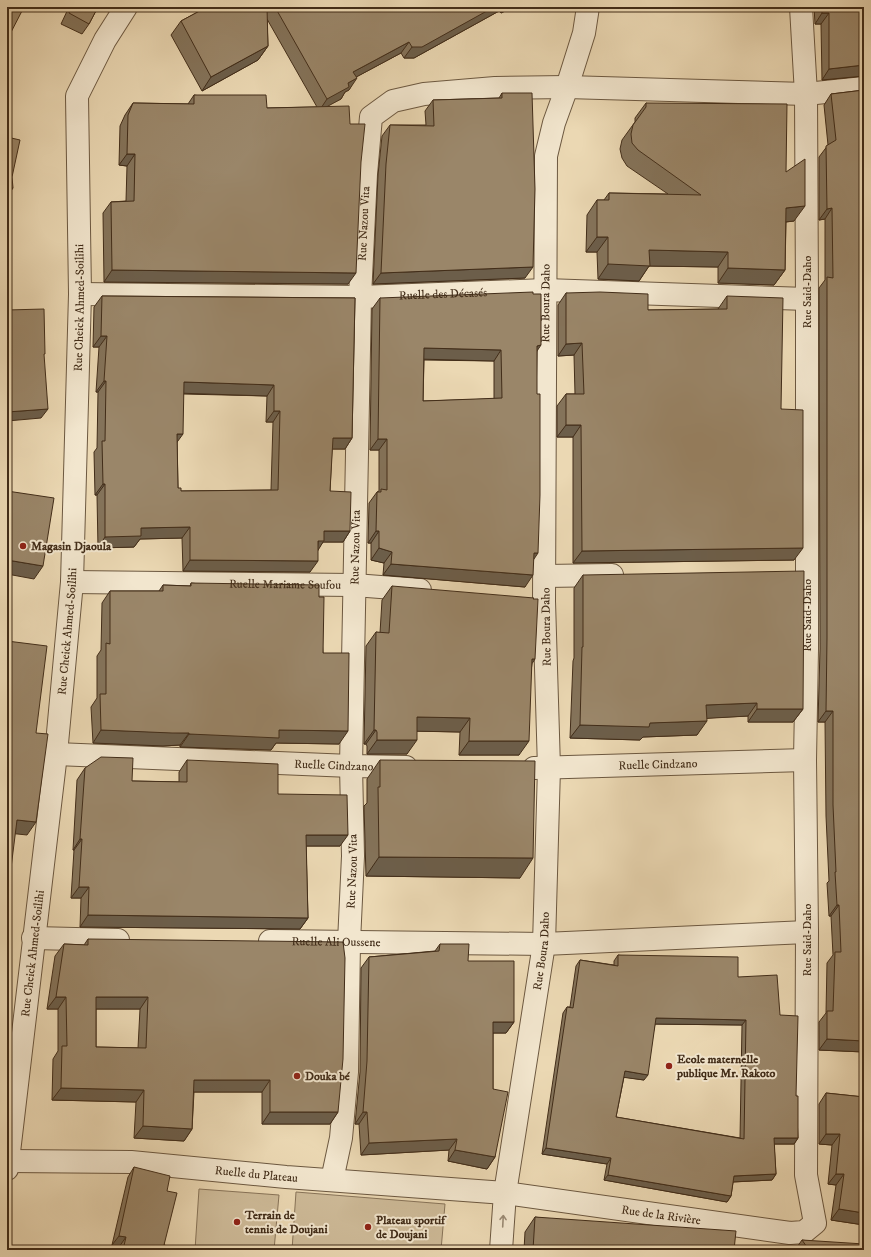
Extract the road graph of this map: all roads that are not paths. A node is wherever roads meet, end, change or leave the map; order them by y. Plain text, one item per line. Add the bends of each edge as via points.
1 (126, 7) edge
2 (588, 7) edge
3 (801, 7) edge
4 (568, 87) junction
5 (864, 88) edge
6 (806, 94) junction
7 (545, 290) junction
8 (80, 294) junction
9 (360, 297) junction
10 (807, 299) junction
11 (630, 575) edge
12 (545, 576) junction
13 (72, 582) junction
14 (354, 585) junction
15 (442, 592) edge
16 (521, 599) edge
17 (544, 601) junction
18 (56, 754) junction
19 (805, 760) junction
20 (351, 766) junction
21 (422, 767) edge
22 (517, 768) edge
23 (549, 768) junction
24 (807, 932) junction
25 (33, 938) junction
26 (135, 940) edge
27 (254, 941) edge
28 (349, 942) junction
29 (544, 944) junction
30 (8, 1165) edge
31 (332, 1180) junction
32 (505, 1193) junction
33 (815, 1224) joint
34 (501, 1250) edge

1 - 8 street, Rue Cheick Ahmed-Soilihi via 105,40 77,96
2 - 4 street, Rue Boura Daho via 584,33
3 - 6 street, Rue Said-Daho
4 - 6 street
4 - 7 street, Rue Boura Daho via 554,123 546,156
4 - 9 street, Rue Nazou Vita via 495,88 424,94 393,101 371,117
5 - 6 street
6 - 10 street, Rue Said-Daho
7 - 9 street, Ruelle des Décasés
7 - 10 street, Ruelle des Décasés
7 - 12 street, Rue Boura Daho
8 - 9 street, Ruelle des Décasés
8 - 13 street, Rue Cheick Ahmed-Soilihi
9 - 14 street, Rue Nazou Vita
10 - 19 street, Rue Said-Daho via 798,572 806,650
11 - 12 street
12 - 17 street, Rue Boura Daho
13 - 14 street, Ruelle Mariame Soufou
13 - 18 street, Rue Cheick Ahmed-Soilihi
14 - 15 street, Ruelle Mariame Soufou
14 - 20 street, Rue Nazou Vita
16 - 17 street
17 - 23 street, Rue Boura Daho
18 - 20 street, Ruelle Cindzano
18 - 25 street, Rue Cheick Ahmed-Soilihi
19 - 23 street, Ruelle Cindzano
19 - 24 street, Rue Said-Daho
20 - 21 street, Ruelle Cindzano
20 - 28 street, Rue Nazou Vita via 353,856
22 - 23 street, Ruelle Cindzano
23 - 29 street, Rue Boura Daho
24 - 29 street, Ruelle Ali Oussene
24 - 33 street, Rue Said-Daho via 806,1175
25 - 26 street
25 - 30 street, Rue Cheick Ahmed-Soilihi
27 - 28 street, Ruelle Ali Oussene
28 - 29 street, Ruelle Ali Oussene
28 - 31 street, Rue Nazou Vita via 347,1072 341,1138
29 - 32 street, Rue Boura Daho
30 - 31 street, Ruelle du Plateau via 131,1162
31 - 32 street, Ruelle du Plateau
32 - 33 street, Rue de la Rivière via 790,1233 804,1232
34 -> 32 street, Rue Boura Daho

